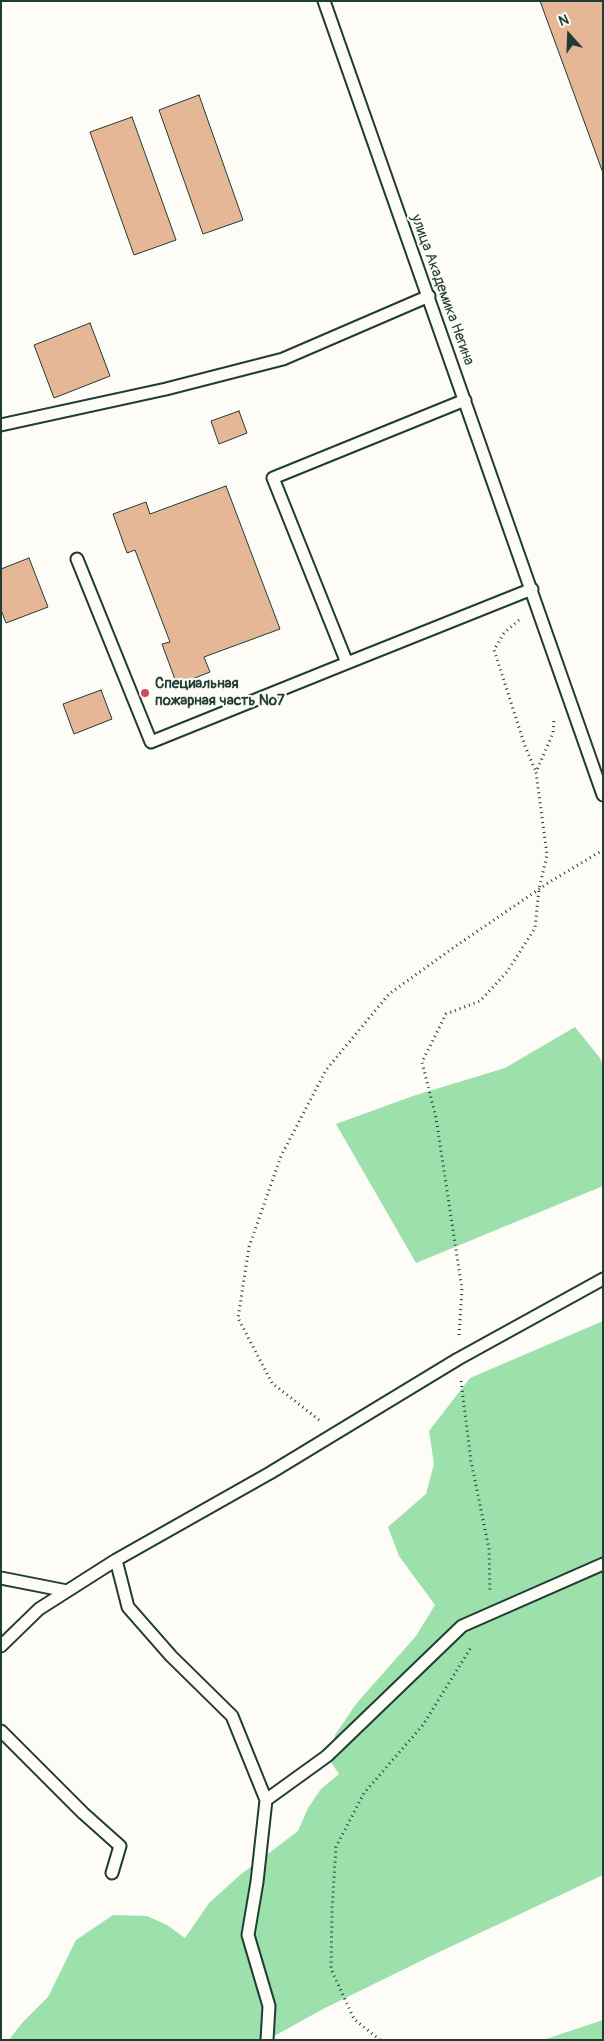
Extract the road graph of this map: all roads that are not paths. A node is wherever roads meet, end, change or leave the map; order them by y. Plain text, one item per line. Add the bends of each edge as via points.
1 (324, 1) edge
2 (429, 296) junction
3 (466, 400) junction
4 (1, 425) edge
5 (77, 558) dead end
6 (532, 589) junction
7 (347, 663) junction
8 (603, 795) edge
9 (603, 1280) edge
10 (116, 1560) junction
11 (603, 1564) edge
12 (1, 1578) edge
13 (67, 1591) junction
14 (1, 1646) edge
15 (1, 1731) edge
16 (266, 1800) junction
17 (112, 1873) dead end
18 (267, 2040) edge

1 - 2 lane, улица Академика Негина
2 - 3 lane, улица Академика Негина
2 - 4 lane via 283,359 166,389
3 - 6 lane, улица Академика Негина
3 - 7 lane via 273,478
5 - 7 lane via 151,742
6 - 7 lane
6 - 8 lane, улица Академика Негина
9 - 10 lane via 458,1359 270,1473
10 - 13 lane
10 - 16 lane via 128,1607 171,1656 232,1716
11 - 16 lane via 462,1626 327,1756
12 - 13 lane
13 - 14 lane via 39,1609
15 - 17 lane via 120,1846
16 - 18 lane via 248,1935 269,2006

